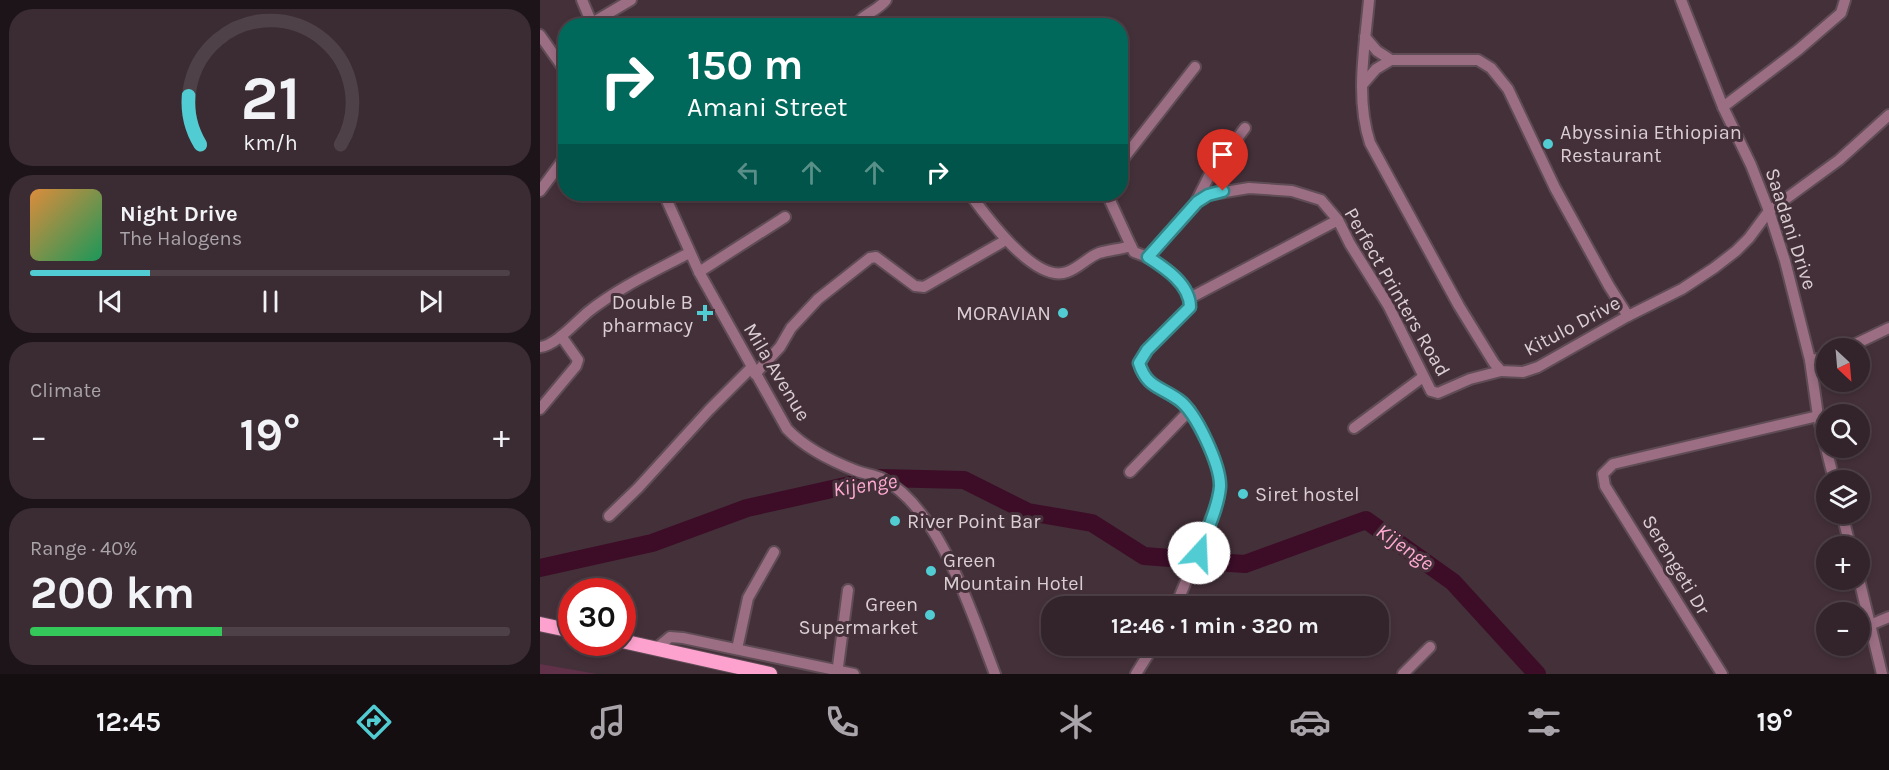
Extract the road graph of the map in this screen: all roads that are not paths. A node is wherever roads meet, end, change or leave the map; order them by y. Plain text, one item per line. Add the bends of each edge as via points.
1 (582, 0) edge
2 (631, 0) edge
3 (886, 0) edge
4 (1369, 0) edge
5 (1681, 0) edge
6 (1845, 0) edge
7 (590, 18) edge
8 (602, 18) edge
9 (862, 18) edge
10 (540, 35) edge
11 (1365, 37) junction
12 (1391, 60) junction
13 (558, 61) edge
14 (1195, 67) dead end
15 (1363, 84) junction
16 (1723, 107) junction
17 (1889, 115) edge
18 (1245, 128) dead end
19 (1128, 153) edge
20 (558, 167) edge
21 (540, 191) edge
22 (667, 201) edge
23 (975, 201) edge
24 (1110, 201) edge
25 (1197, 202) junction
26 (1769, 211) junction
27 (784, 217) dead end
28 (1338, 220) junction
29 (1006, 240) junction
30 (1131, 246) junction
31 (689, 253) junction
32 (1148, 257) junction
33 (699, 272) junction
34 (1190, 298) junction
35 (1628, 316) junction
36 (1889, 327) edge
37 (561, 336) junction
38 (1867, 338) edge
39 (540, 346) edge
40 (1816, 359) edge
41 (1810, 360) junction
42 (753, 371) junction
43 (1501, 371) junction
44 (1423, 377) junction
45 (1816, 404) edge
46 (540, 409) edge
47 (1190, 410) junction
48 (1816, 416) edge
49 (1354, 428) dead end
50 (1130, 472) dead end
51 (609, 516) dead end
52 (774, 552) dead end
53 (848, 590) dead end
54 (1180, 596) edge
55 (1889, 617) edge
56 (540, 624) edge
57 (1870, 625) joint
58 (558, 628) edge
59 (636, 644) edge
60 (1430, 647) dead end
61 (658, 648) junction
62 (737, 649) junction
63 (1147, 656) edge
64 (738, 671) edge
65 (837, 672) edge
66 (770, 674) edge
67 (854, 674) edge
68 (995, 674) edge
69 (1136, 674) edge
70 (1403, 674) edge
71 (1722, 674) edge
72 (1882, 674) edge

1 - 7 street
2 - 8 street
3 - 9 street
4 - 11 street
5 - 16 street, Saadani Drive
6 - 16 street via 1841,13 1824,28
10 - 13 street
11 - 12 street
11 - 15 street
12 - 15 street
12 - 35 street via 1478,60 1491,68 1508,89 1555,188
14 - 19 street
15 - 43 street via 1362,116 1370,143 1459,306
16 - 26 street, Saadani Drive
17 - 26 street, Kitulo Drive via 1839,160
18 - 25 street via 1209,176
20 - 21 street
22 - 31 street, Mila Avenue
23 - 29 street
24 - 30 street
25 - 28 street, Perfect Printers Road via 1208,195 1249,188 1292,191 1321,200
25 - 32 street, Perfect Printers Road
26 - 35 street, Kitulo Drive via 1737,251 1682,289
26 - 41 street, Saadani Drive
27 - 33 street
28 - 34 street
28 - 44 street, Perfect Printers Road via 1388,304
29 - 30 street via 1053,273 1066,273 1098,253
29 - 42 street via 924,287 915,286 876,257 870,258 818,299 791,328 780,347
30 - 32 street via 1134,252
31 - 33 street, Mila Avenue
31 - 37 street via 618,292
32 - 34 street via 1168,270
33 - 42 street, Mila Avenue
34 - 47 street via 1190,307 1139,363 1147,381
35 - 43 street, Kitulo Drive via 1538,367 1523,372
36 - 38 street
37 - 39 street
37 - 46 street via 578,360
40 - 41 street
41 - 45 street, Saadani Drive
42 - 51 street via 709,410
42 - 68 street, Mila Avenue via 796,439 856,471 881,478 916,508 949,559
43 - 44 street, Perfect Printers Road via 1438,393 1431,391
44 - 49 street
47 - 50 street
47 - 54 street via 1206,438 1220,485 1199,553
48 - 71 street, Serengeti Dr via 1612,464 1603,474 1605,486
52 - 62 street via 748,598
53 - 65 street
55 - 57 street
56 - 58 main road
57 - 72 street
59 - 61 main road
60 - 70 street
61 - 62 street via 670,638 684,638
61 - 64 main road
62 - 65 street
63 - 69 street
64 - 66 main road
65 - 67 street

